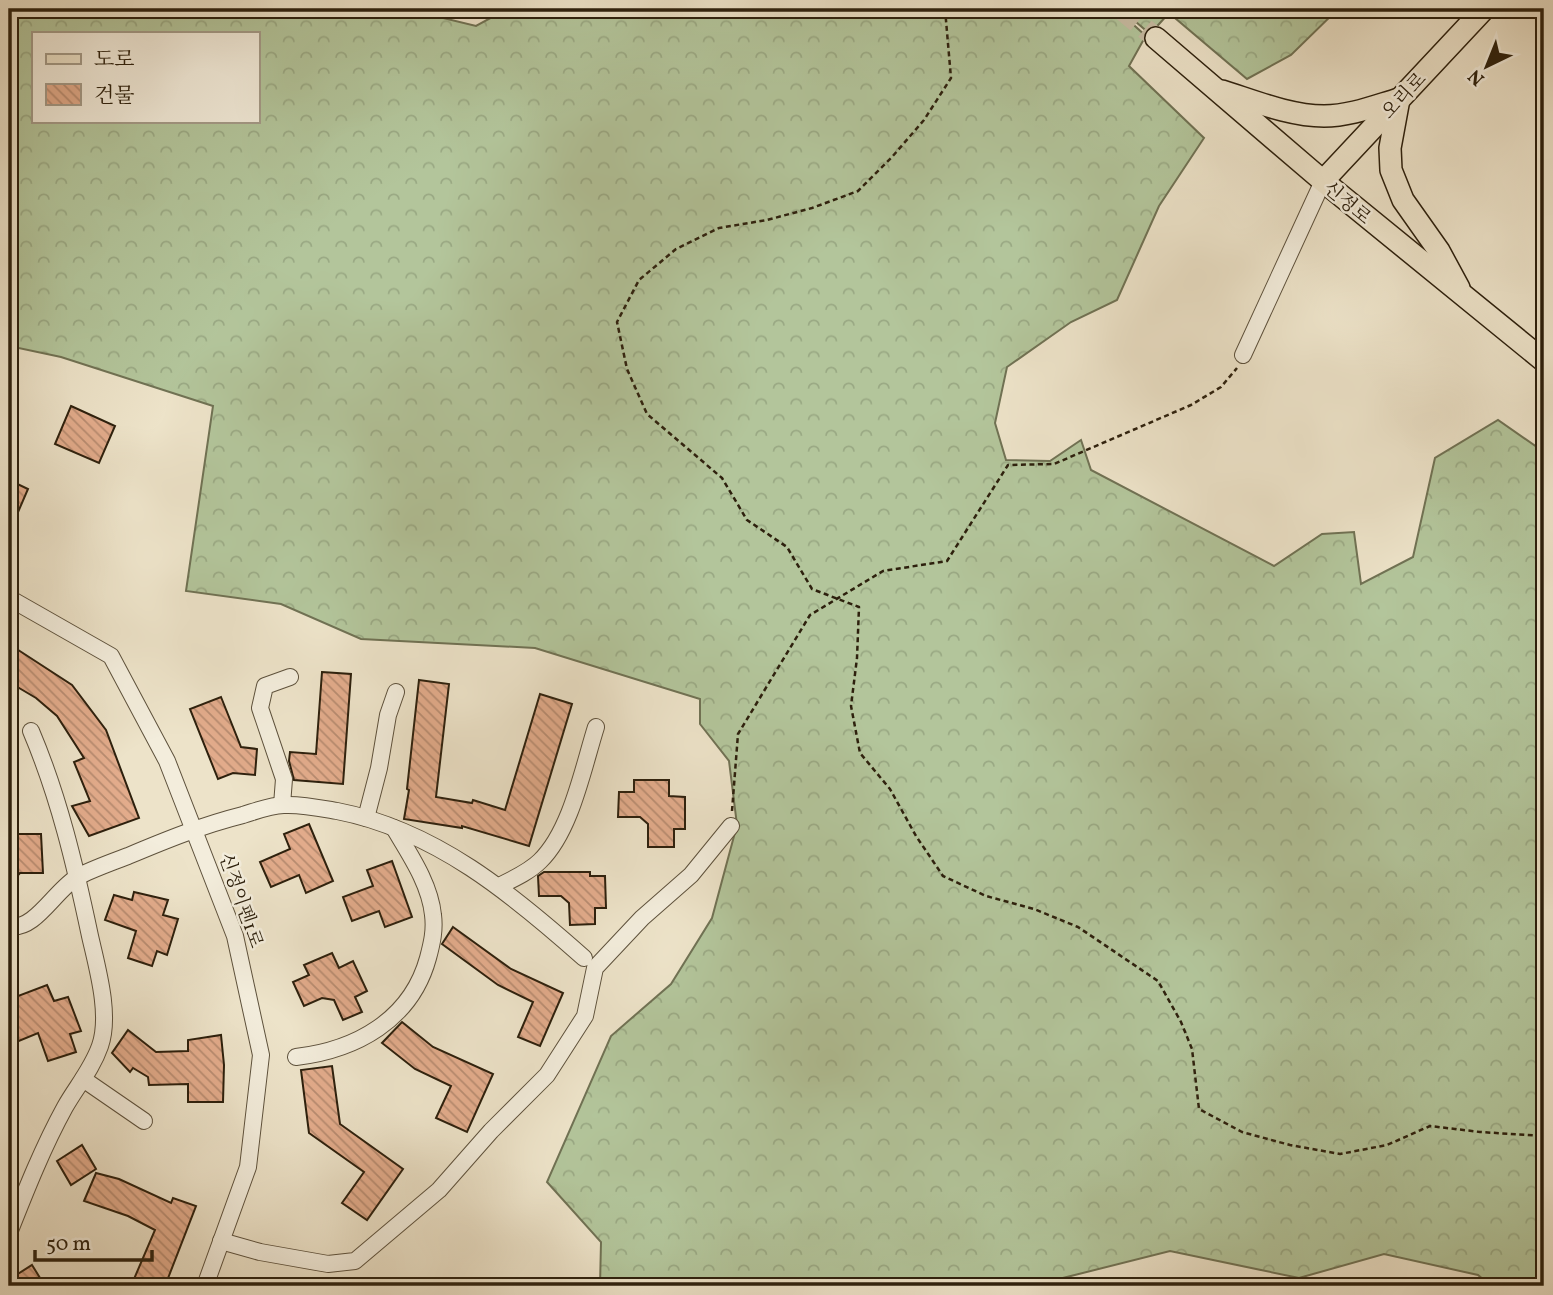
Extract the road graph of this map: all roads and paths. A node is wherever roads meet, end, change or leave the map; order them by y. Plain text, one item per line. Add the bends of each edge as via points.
1 (945, 9) edge
2 (1484, 9) edge
3 (1156, 38) tunnel mouth
4 (1214, 88) junction
5 (1399, 99) junction
6 (1323, 181) junction
7 (1465, 299) junction
8 (1243, 355) joint
9 (1544, 361) edge
10 (9, 598) edge
11 (837, 599) junction
12 (290, 677) dead end
13 (396, 692) dead end
14 (596, 727) dead end
15 (31, 731) dead end
16 (282, 805) junction
17 (366, 818) junction
18 (731, 826) joint
19 (394, 828) junction
20 (194, 829) junction
21 (78, 877) junction
22 (499, 886) junction
23 (9, 926) edge
24 (584, 958) dead end
25 (296, 1057) dead end
26 (83, 1079) junction
27 (144, 1121) dead end
28 (1544, 1136) edge
29 (9, 1233) edge
30 (222, 1241) junction
31 (205, 1286) edge

1 - 11 path via 951,78 916,130 858,191 767,220 719,228 676,249 639,280 617,322 627,369 647,414 722,478 747,520 787,547 812,589
2 - 5 main road, 오리로
3 - 4 main road, 신정로
4 - 5 main road via 1269,106 1323,116
4 - 6 main road, 신정로
5 - 6 main road, 오리로
5 - 7 main road via 1390,148 1396,187
6 - 7 main road, 신정로
6 - 8 street
7 - 9 main road, 신정로
8 - 11 path via 1221,387 1191,405 1054,464 1008,465 947,561 883,570
10 - 20 street, 신정이펜1로 via 110,656 167,761
11 - 18 path via 810,615 738,734
11 - 28 path via 859,607 851,706 860,753 890,789 943,876 986,896 1078,927 1158,981 1192,1049 1199,1109 1242,1132 1340,1154 1387,1145 1430,1126
12 - 16 street via 265,686 260,708 284,779
13 - 17 street
14 - 22 street via 555,844 538,863
15 - 21 street via 48,772
16 - 17 street
16 - 20 street
17 - 19 street
18 - 30 street via 691,875 595,968 585,1016 547,1075 439,1190 355,1261 328,1264
19 - 22 street via 466,863
19 - 25 street via 415,863 433,916 433,938 417,986 393,1016 361,1039 333,1051
20 - 21 street
20 - 30 street, 신정이펜1로 via 235,936 261,1055 248,1167
21 - 23 street via 58,891 32,922
21 - 26 street via 100,982 103,1026 101,1044
22 - 24 street
26 - 27 street
26 - 29 street via 44,1147
30 - 31 street, 신정이펜1로

